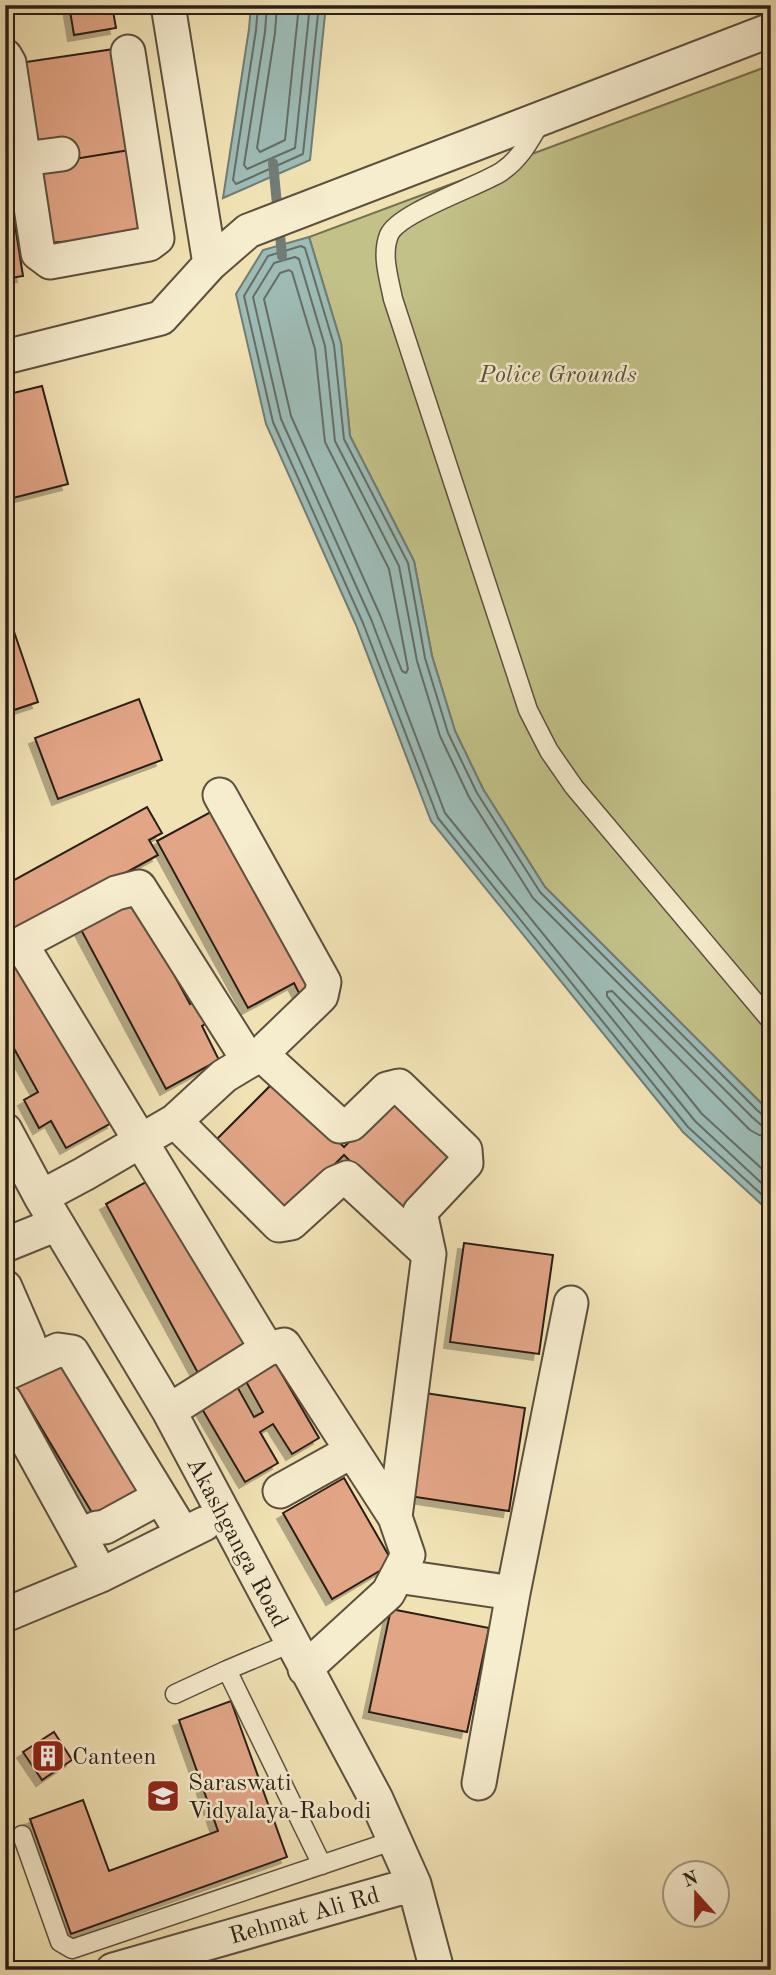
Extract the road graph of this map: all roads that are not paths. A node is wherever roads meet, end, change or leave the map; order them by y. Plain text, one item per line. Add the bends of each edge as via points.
1 (169, 5) edge
2 (771, 30) edge
3 (128, 52) dead end
4 (5, 56) edge
5 (542, 119) junction
6 (62, 154) dead end
7 (24, 159) junction
8 (210, 264) junction
9 (5, 357) edge
10 (220, 795) dead end
11 (13, 948) edge
12 (771, 1021) edge
13 (255, 1058) junction
14 (175, 1121) junction
15 (5, 1130) edge
16 (142, 1141) junction
17 (49, 1211) junction
18 (5, 1245) edge
19 (429, 1254) junction
20 (5, 1287) edge
21 (571, 1303) dead end
22 (267, 1349) junction
23 (5, 1354) edge
24 (5, 1374) edge
25 (5, 1401) edge
26 (169, 1411) junction
27 (352, 1451) junction
28 (279, 1491) dead end
29 (160, 1497) junction
30 (223, 1515) junction
31 (395, 1517) junction
32 (183, 1534) junction
33 (80, 1536) junction
34 (101, 1575) junction
35 (397, 1576) junction
36 (513, 1593) junction
37 (5, 1615) edge
38 (298, 1656) junction
39 (226, 1670) junction
40 (175, 1694) dead end
41 (479, 1783) dead end
42 (22, 1835) dead end
43 (395, 1840) junction
44 (322, 1865) junction
45 (414, 1884) junction
46 (113, 1970) edge
47 (437, 1970) edge

1 - 8 street
2 - 5 street
3 - 7 street via 157,238 149,244 50,262 38,253
4 - 7 street
5 - 8 street via 248,231
5 - 12 lane via 524,151 502,171 405,218 389,233 384,254 393,299 528,710 549,751 574,788
6 - 7 street
8 - 9 street via 161,317
10 - 13 street via 324,982 321,996
11 - 13 street via 116,893 139,887
11 - 16 street
13 - 14 street via 224,1076
13 - 19 street via 340,1126 351,1124 387,1089 399,1086 465,1150 466,1163 420,1212
14 - 16 street
14 - 19 street via 279,1225 291,1223 335,1183 347,1178
15 - 17 street, Akashganga Road
16 - 17 street
16 - 22 street
17 - 18 street
17 - 26 street, Akashganga Road
19 - 31 street
20 - 23 street via 29,1340
21 - 36 street
22 - 26 street
22 - 27 street via 284,1345
24 - 29 street via 58,1350 72,1352
25 - 33 street
26 - 30 street, Akashganga Road
27 - 28 street
27 - 31 street
29 - 32 street
29 - 33 street
30 - 32 street
30 - 38 street, Akashganga Road
31 - 35 street via 408,1555
32 - 34 street
33 - 34 street
34 - 37 street
35 - 36 street
35 - 38 street via 388,1593
36 - 41 street
38 - 39 lane
38 - 43 street, Akashganga Road
39 - 40 lane
39 - 44 lane
42 - 44 lane via 60,1941 72,1949
43 - 44 lane
43 - 45 street, Akashganga Road
45 - 46 street, Rehmat Ali Rd
45 - 47 street, Akashganga Road

